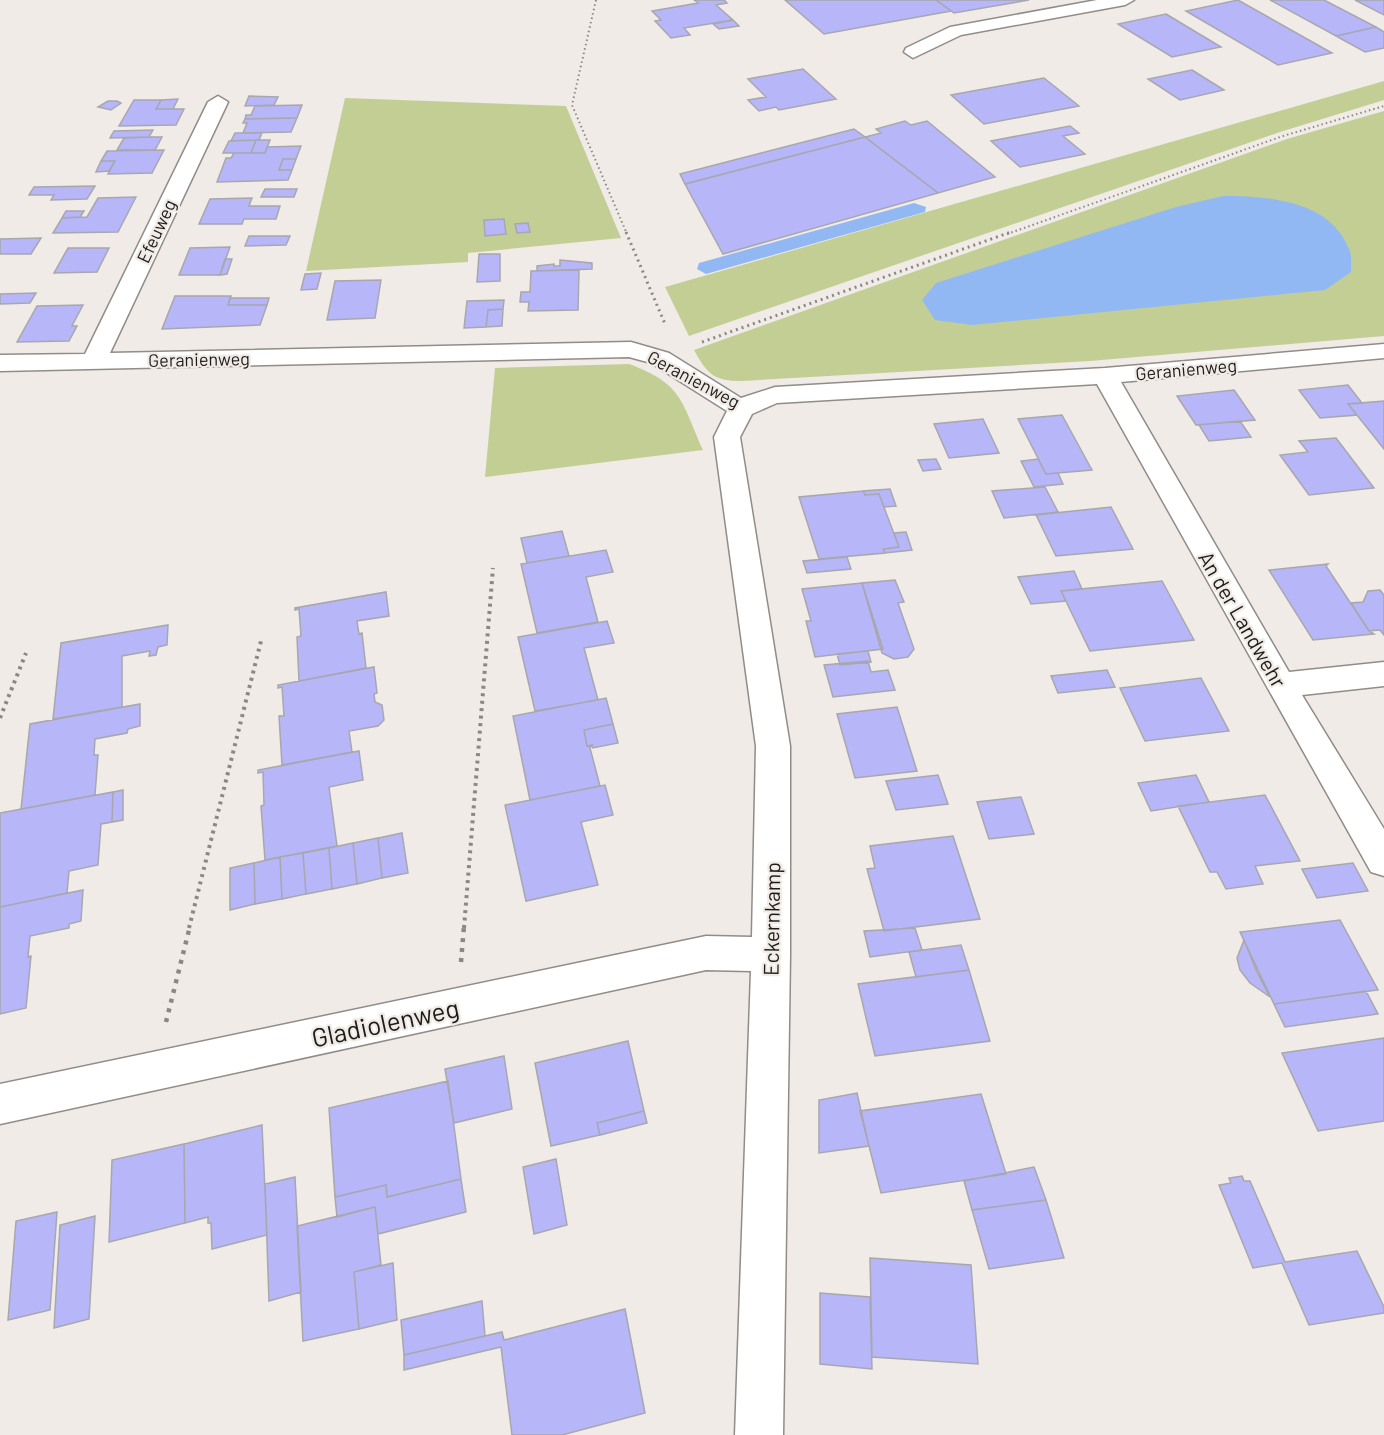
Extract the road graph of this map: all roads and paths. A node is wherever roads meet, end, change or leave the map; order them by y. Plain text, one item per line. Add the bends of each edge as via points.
1 (596, 0) edge
2 (1125, 0) edge
3 (913, 52) dead end
4 (218, 102) dead end
5 (1384, 106) edge
6 (666, 328) dead end
7 (701, 342) dead end
8 (1384, 351) edge
9 (94, 361) junction
10 (0, 363) edge
11 (1105, 376) junction
12 (741, 409) junction
13 (493, 568) dead end
14 (261, 641) dead end
15 (26, 653) dead end
16 (1384, 674) edge
17 (1280, 685) junction
18 (0, 718) edge
19 (1384, 861) edge
20 (771, 955) junction
21 (458, 1006) junction
22 (154, 1071) junction
23 (0, 1104) edge
24 (759, 1435) edge

1 - 6 path via 572,105
2 - 3 street via 956,31
4 - 9 street, Efeuweg
5 - 7 path via 1272,140
8 - 11 street, Geranienweg
9 - 10 street, Geranienweg
9 - 12 street, Geranienweg via 631,349 660,358
11 - 12 street, Geranienweg via 775,395
11 - 17 street, An der Landwehr
12 - 20 street, Eckernkamp via 727,437 773,746
13 - 21 path
14 - 22 path
15 - 18 path
16 - 17 street
17 - 19 street, An der Landwehr
20 - 21 street, Gladiolenweg via 706,953
20 - 24 street, Eckernkamp
21 - 22 street, Gladiolenweg
22 - 23 street, Gladiolenweg

